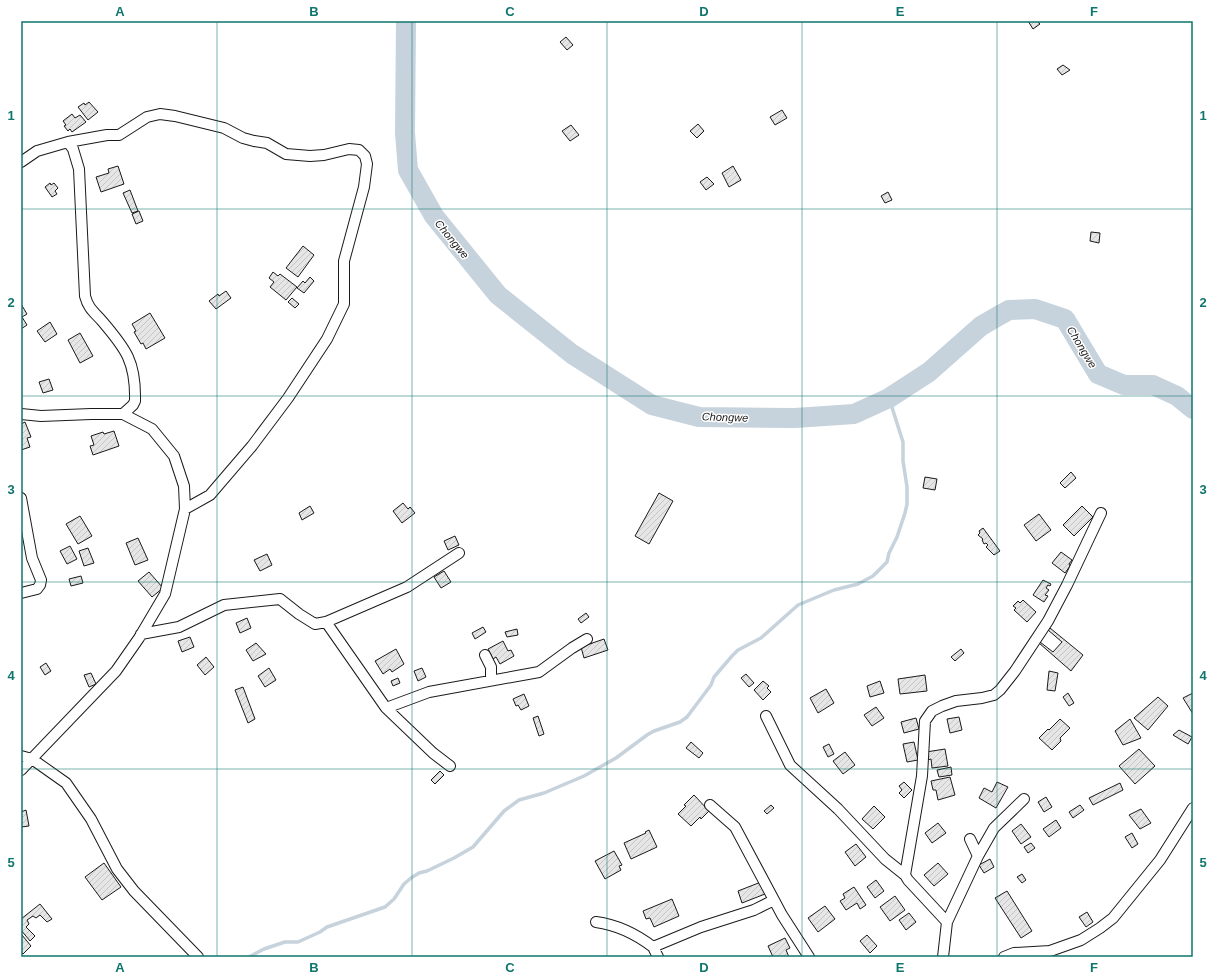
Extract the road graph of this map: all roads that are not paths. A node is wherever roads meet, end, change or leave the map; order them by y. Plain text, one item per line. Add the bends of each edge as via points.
1 (68, 142) junction
2 (21, 162) edge
3 (21, 414) edge
4 (123, 414) junction
5 (21, 498) edge
6 (185, 509) junction
7 (1101, 513) dead end
8 (460, 554) dead end
9 (21, 593) edge
10 (326, 622) junction
11 (141, 634) junction
12 (587, 639) dead end
13 (486, 655) dead end
14 (491, 680) junction
15 (386, 708) junction
16 (766, 716) dead end
17 (21, 756) edge
18 (32, 759) junction
19 (450, 766) dead end
20 (21, 770) edge
21 (1024, 799) dead end
22 (710, 805) dead end
23 (1193, 808) edge
24 (970, 839) dead end
25 (978, 856) junction
26 (905, 875) junction
27 (774, 900) junction
28 (596, 922) dead end
29 (947, 922) junction
30 (653, 947) junction
31 (1051, 954) edge
32 (198, 957) edge
33 (658, 957) edge
34 (809, 957) edge
35 (943, 957) edge
36 (1004, 957) edge

1 - 2 street via 37,150
1 - 4 street via 79,169 87,305 116,337 129,357 133,369 135,401
1 - 6 street via 119,135 147,117 160,114 224,128 243,138 267,143 286,154 324,155 349,149 359,150 365,156 367,164 364,187 344,261 344,304 327,340 252,446 210,495
3 - 4 street
4 - 6 street via 152,429 174,456 184,486
5 - 9 street via 32,558 41,580 37,589
6 - 11 street via 165,594
7 - 26 street via 1048,621 1000,690 994,695 942,706 932,711 925,721 922,776
8 - 10 street via 407,587
10 - 11 street via 315,624 280,599 224,605 179,628
10 - 15 street
11 - 18 street via 116,671
12 - 14 street via 539,672
13 - 14 street via 491,667
14 - 15 street via 428,692
15 - 19 street
16 - 26 street via 790,765
17 - 18 street
18 - 20 street
18 - 32 street via 66,783 91,819 117,869 134,891
21 - 25 street via 994,828
22 - 27 street via 735,827
23 - 31 street via 1160,860 1113,918 1081,940
24 - 25 street
25 - 29 street
26 - 29 street
27 - 30 street via 754,910 701,927
27 - 34 street
28 - 30 street via 610,924 638,936
29 - 35 street
30 - 33 street
31 - 36 street via 1014,953

